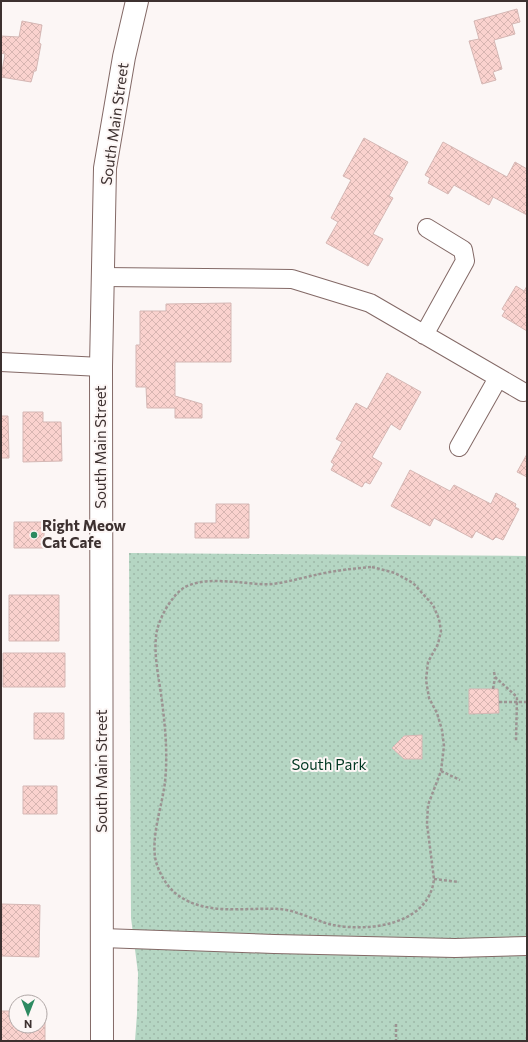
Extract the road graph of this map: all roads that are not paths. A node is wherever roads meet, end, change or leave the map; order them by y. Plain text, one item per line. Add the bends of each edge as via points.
1 (137, 1) edge
2 (427, 228) dead end
3 (103, 277) junction
4 (424, 335) junction
5 (1, 362) edge
6 (101, 367) junction
7 (498, 378) junction
8 (523, 392) dead end
9 (460, 447) dead end
10 (102, 938) junction
11 (527, 946) edge
12 (102, 1041) edge

1 - 3 highway, South Main Street via 124,57 105,168
2 - 4 street via 463,250 465,261
3 - 4 street via 292,279 370,303
3 - 6 highway, South Main Street
4 - 7 street
5 - 6 street
6 - 10 highway, South Main Street
7 - 8 street
7 - 9 street
10 - 11 street via 456,948
10 - 12 highway, South Main Street

